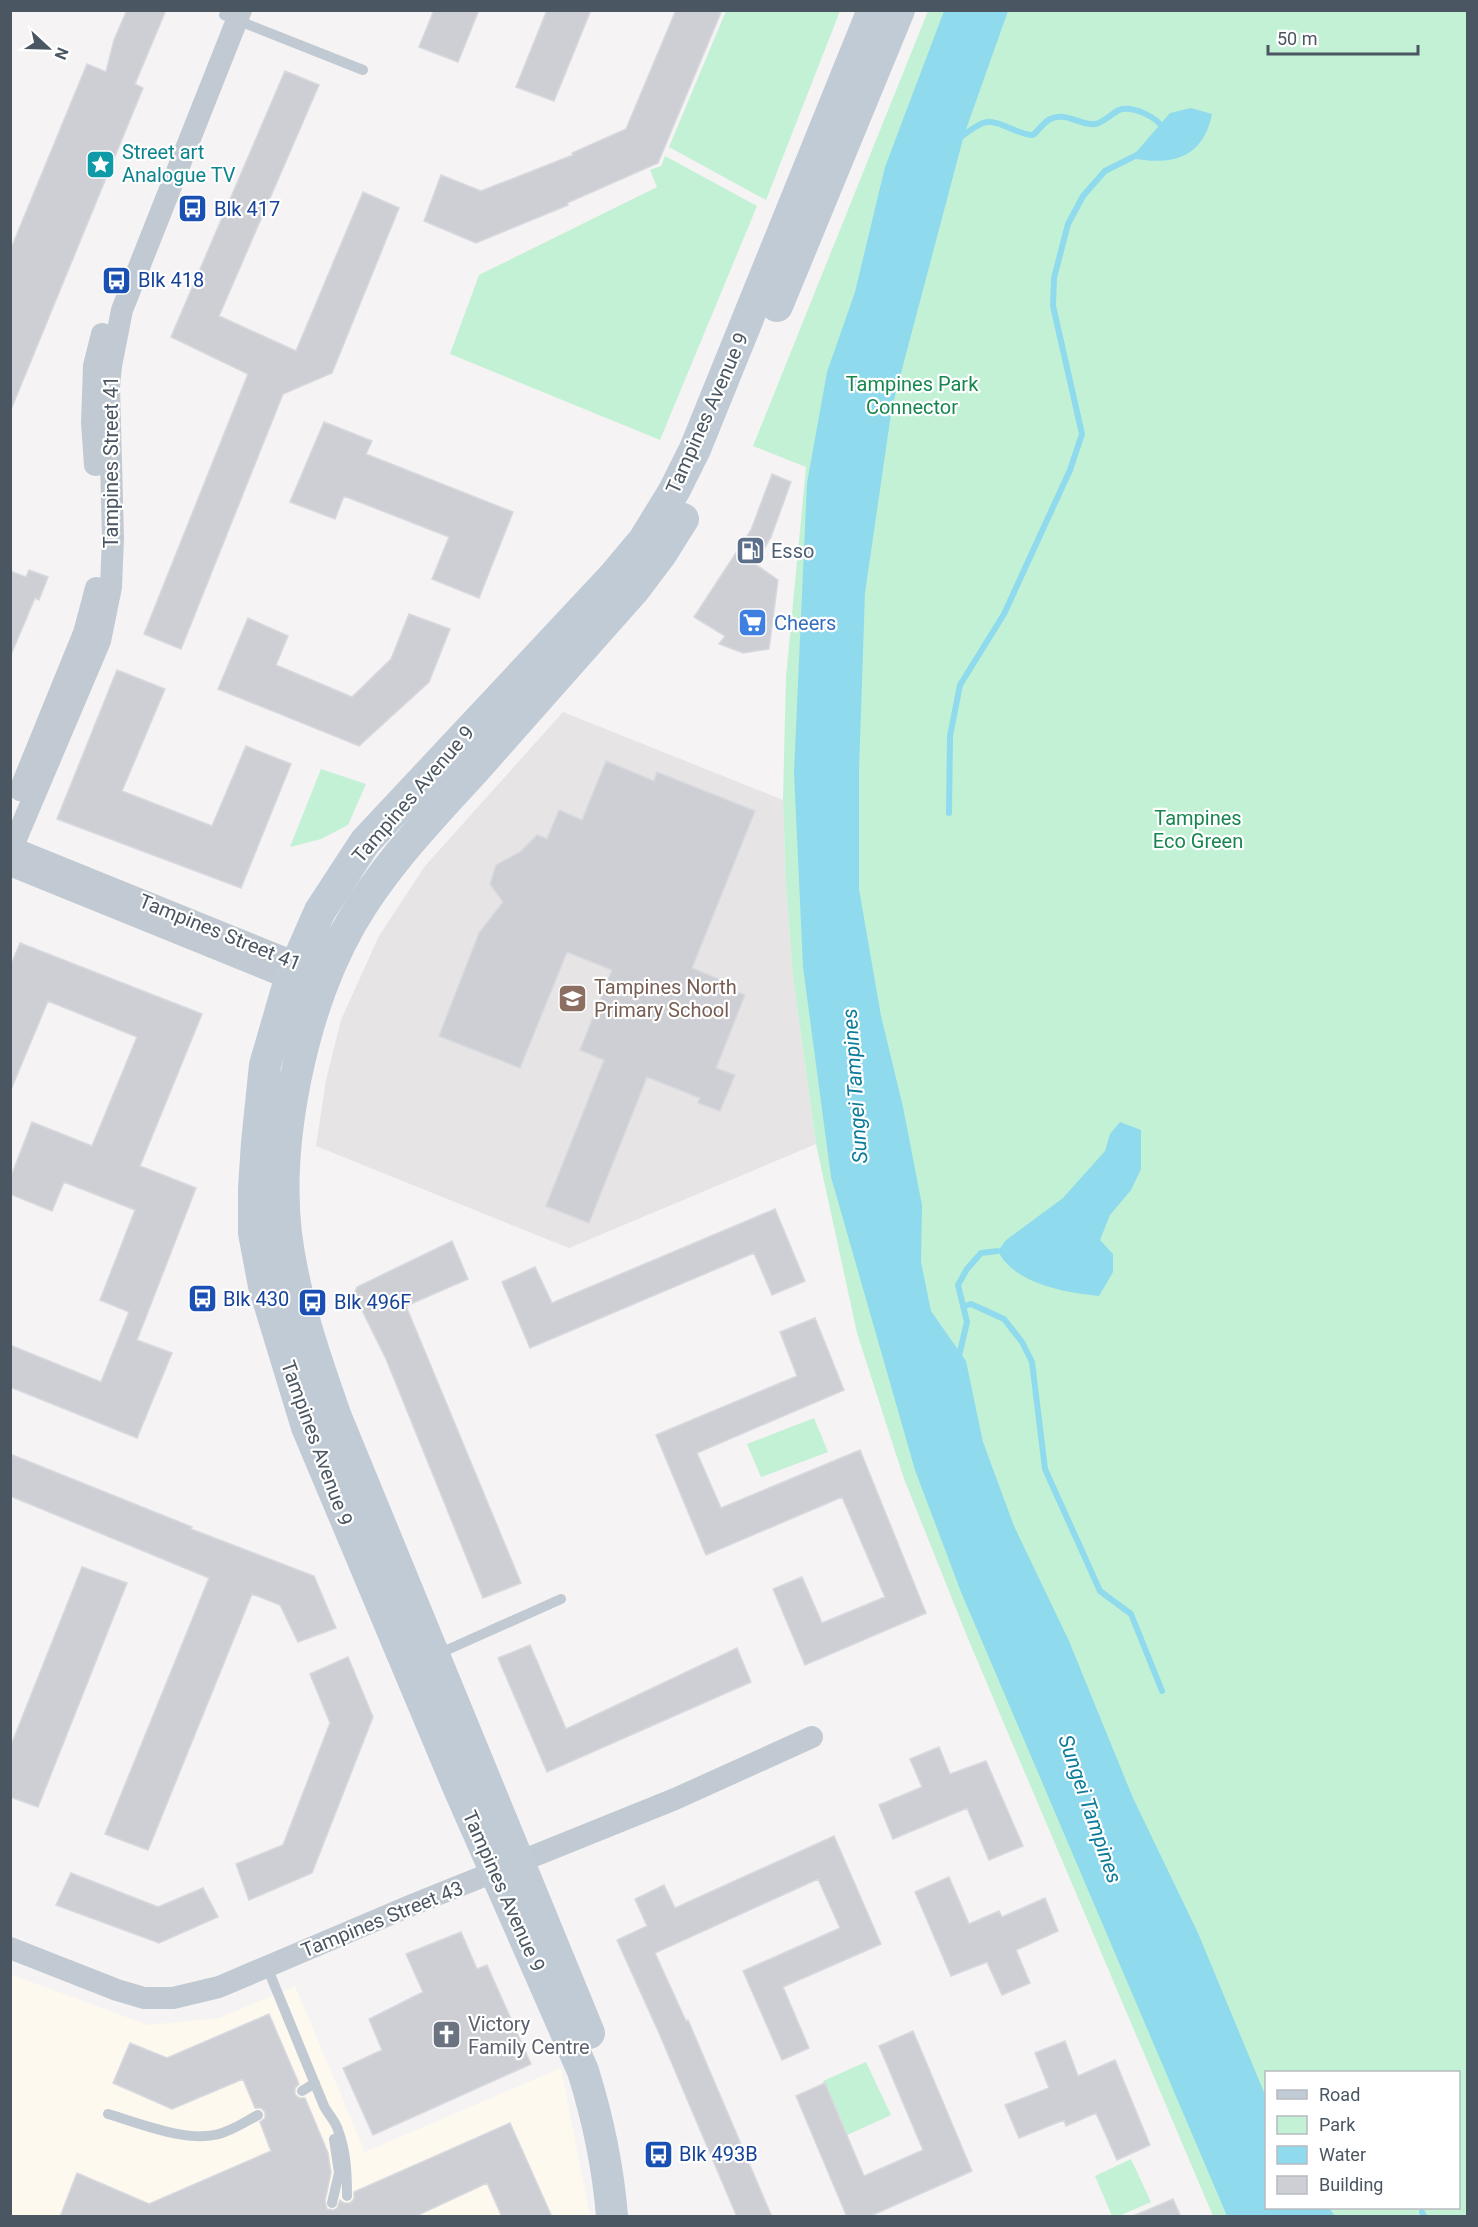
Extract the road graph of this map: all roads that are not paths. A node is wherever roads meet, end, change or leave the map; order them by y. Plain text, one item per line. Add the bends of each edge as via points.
1 (873, 10) edge
2 (899, 10) edge
3 (232, 14) edge
4 (363, 70) dead end
5 (106, 537) junction
6 (10, 814) edge
7 (11, 853) edge
8 (293, 971) junction
9 (324, 983) junction
10 (561, 1599) dead end
11 (421, 1662) junction
12 (812, 1737) dead end
13 (508, 1867) junction
14 (10, 1948) edge
15 (267, 1967) junction
16 (315, 2083) junction
17 (302, 2091) dead end
18 (108, 2114) dead end
19 (258, 2115) dead end
20 (332, 2121) junction
21 (347, 2196) dead end
22 (332, 2203) dead end
23 (612, 2217) edge
24 (632, 2217) edge

1 - 8 main road, Tampines Avenue 9 via 694,449 668,501 644,540 613,577 365,842 320,911
2 - 9 main road, Tampines Avenue 9 via 694,501 662,554 633,591 392,861 350,925
3 - 4 lane
3 - 5 street, Tampines Street 41 via 122,310 101,423
5 - 6 street, Tampines Street 41 via 84,633
5 - 7 street, Tampines Street 41 via 111,587 100,641
7 - 8 street, Tampines Street 41
8 - 9 street, Tampines Street 41
8 - 11 main road, Tampines Avenue 9 via 265,1065 254,1233 264,1286 303,1417 357,1551
9 - 11 main road, Tampines Avenue 9 via 295,1075 283,1191 286,1233 319,1370
10 - 11 lane
11 - 13 main road, Tampines Avenue 9
12 - 13 street, Tampines Street 43 via 675,1799
13 - 15 street, Tampines Street 43
13 - 23 main road, Tampines Avenue 9 via 583,2071 608,2175
13 - 24 main road, Tampines Avenue 9 via 608,2080 627,2157
14 - 15 street, Tampines Street 43 via 144,1998 173,1998 219,1987
15 - 16 lane
16 - 17 lane
16 - 20 lane
18 - 19 lane via 174,2133 201,2136 232,2130
20 - 21 lane via 338,2127 345,2156
20 - 22 lane via 339,2173

